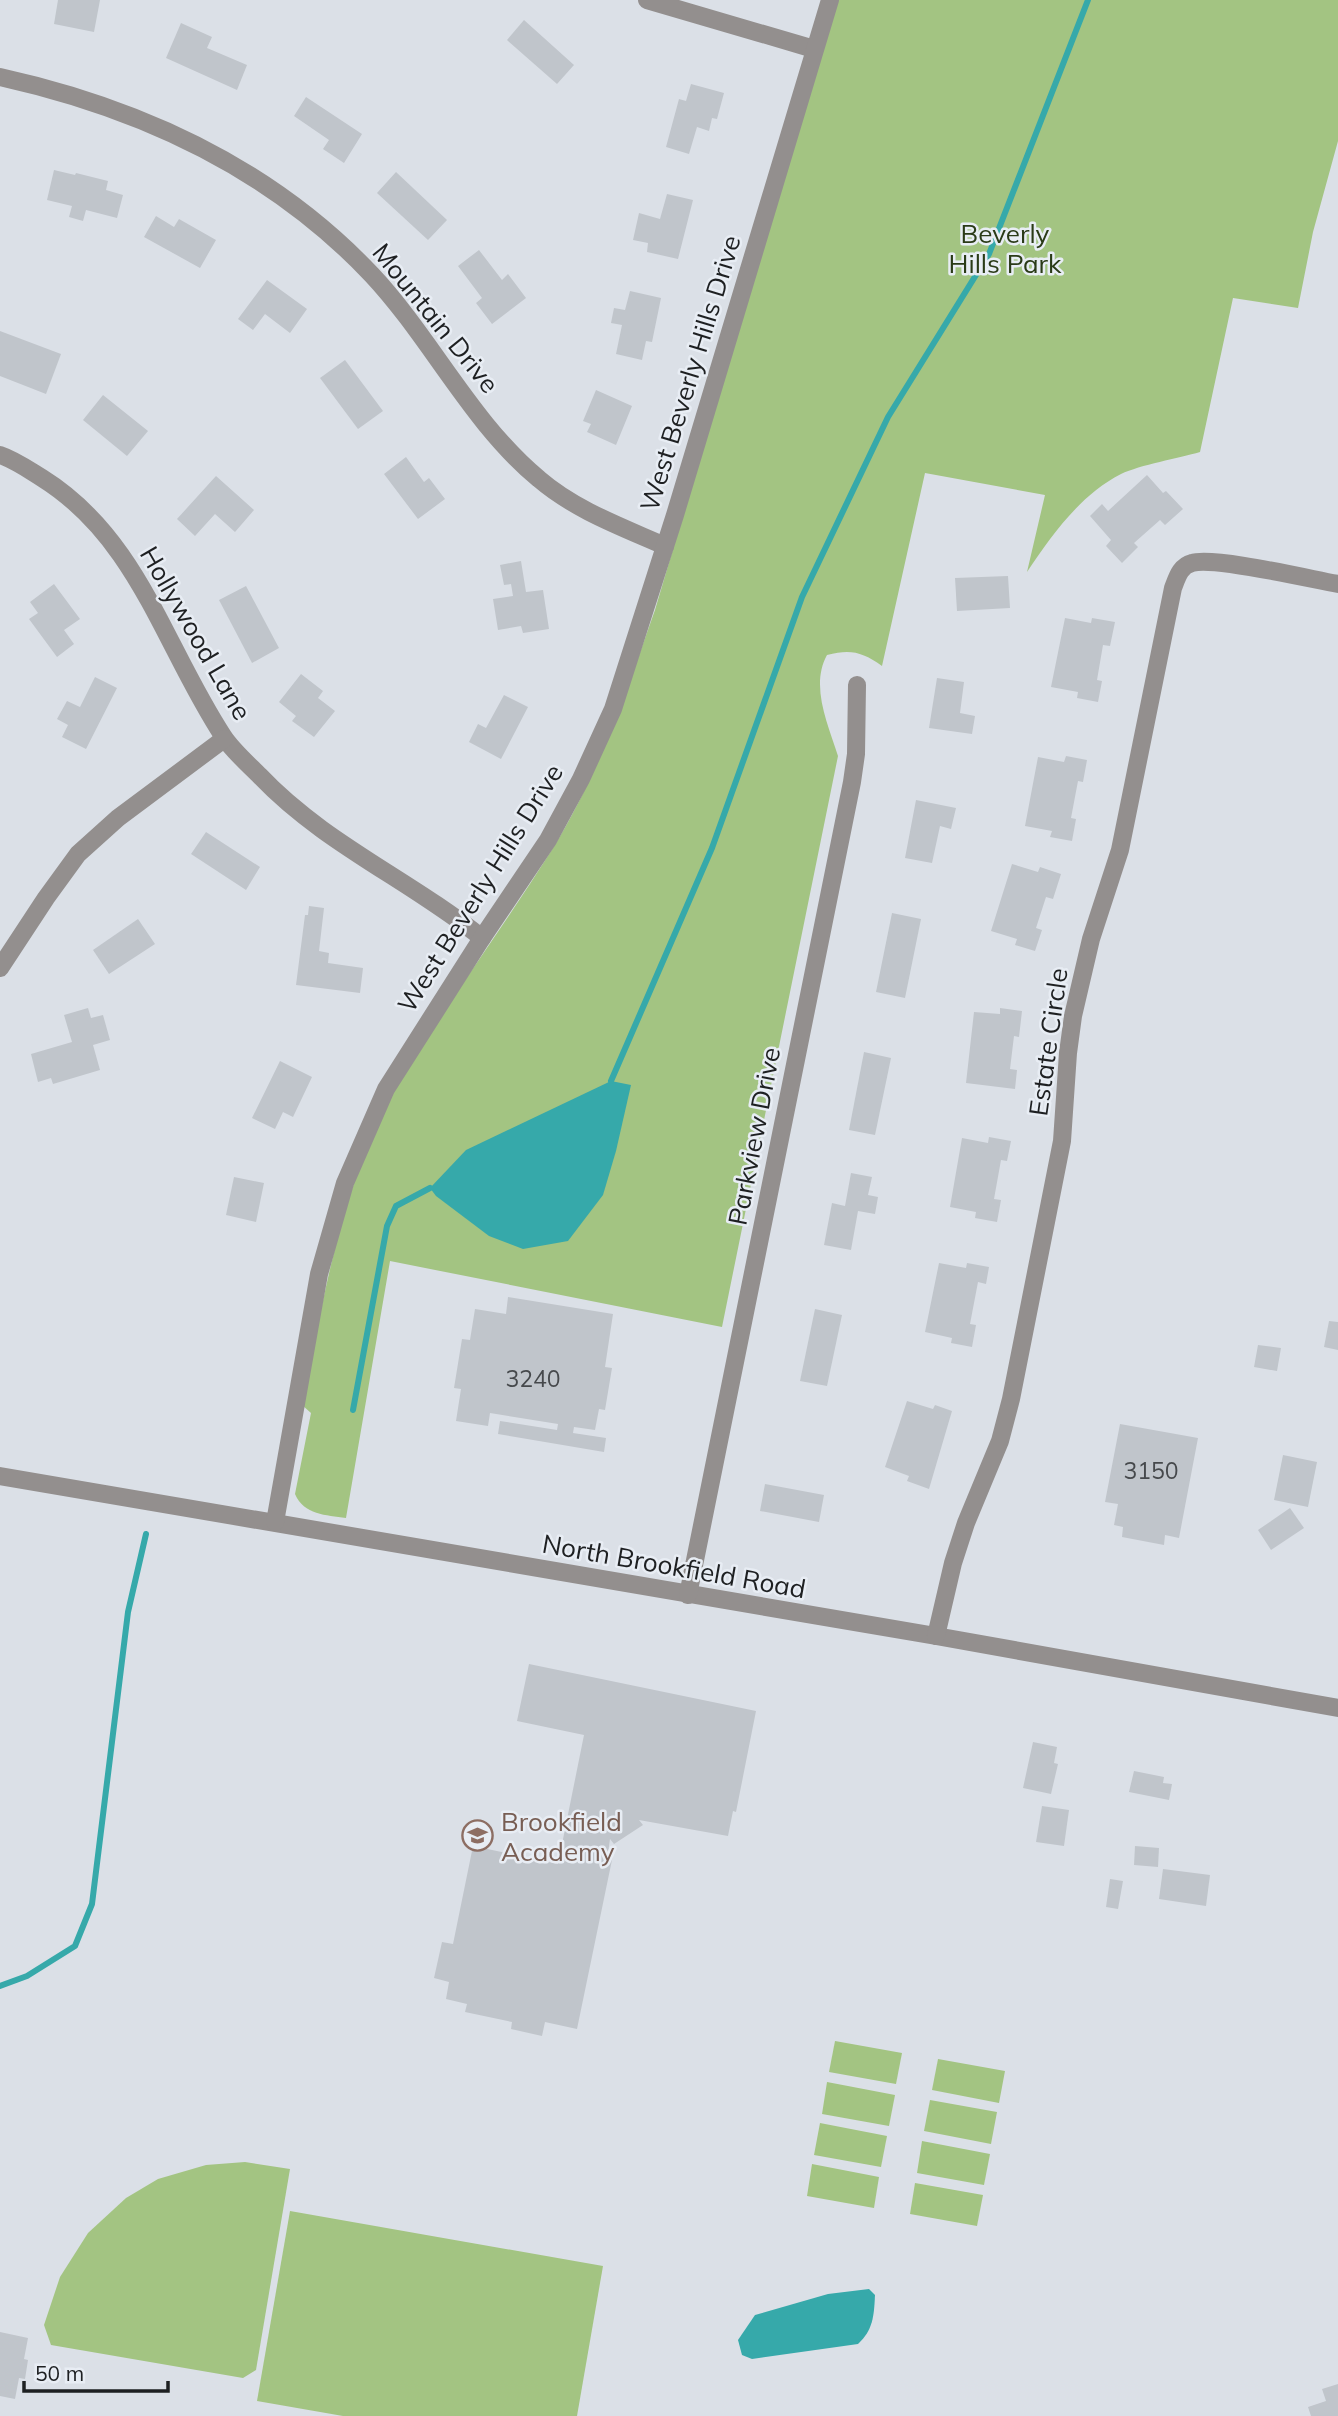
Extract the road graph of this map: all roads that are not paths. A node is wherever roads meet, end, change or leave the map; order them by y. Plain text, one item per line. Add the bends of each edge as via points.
1 (647, 0) edge
2 (830, 0) edge
3 (814, 49) junction
4 (0, 77) edge
5 (0, 455) edge
6 (665, 547) junction
7 (1338, 584) edge
8 (857, 685) dead end
9 (224, 739) junction
10 (482, 938) junction
11 (0, 968) edge
12 (0, 1476) edge
13 (275, 1522) junction
14 (688, 1595) junction
15 (936, 1636) junction
16 (1338, 1708) edge

1 - 3 street
2 - 3 street, West Beverly Hills Drive
3 - 6 street, West Beverly Hills Drive
4 - 6 street, Mountain Drive via 48,87 130,114 173,132 274,190 375,278 485,421 540,481 595,514
5 - 9 street, Hollywood Lane via 53,485 107,536 139,580
6 - 10 street, West Beverly Hills Drive via 598,744 548,840
7 - 15 street, Estate Circle via 1209,562 1192,563 1179,571 1120,850 1091,939 1073,1016 1062,1141 1011,1399 1000,1441 953,1563
8 - 14 street, Parkview Drive via 852,782
9 - 10 street, Hollywood Lane via 261,779 313,822
9 - 11 street via 118,818 78,854
10 - 13 street, West Beverly Hills Drive via 386,1089 345,1183 319,1274
12 - 13 street, North Brookfield Road
13 - 14 street, North Brookfield Road
14 - 15 street, North Brookfield Road
15 - 16 street, North Brookfield Road

